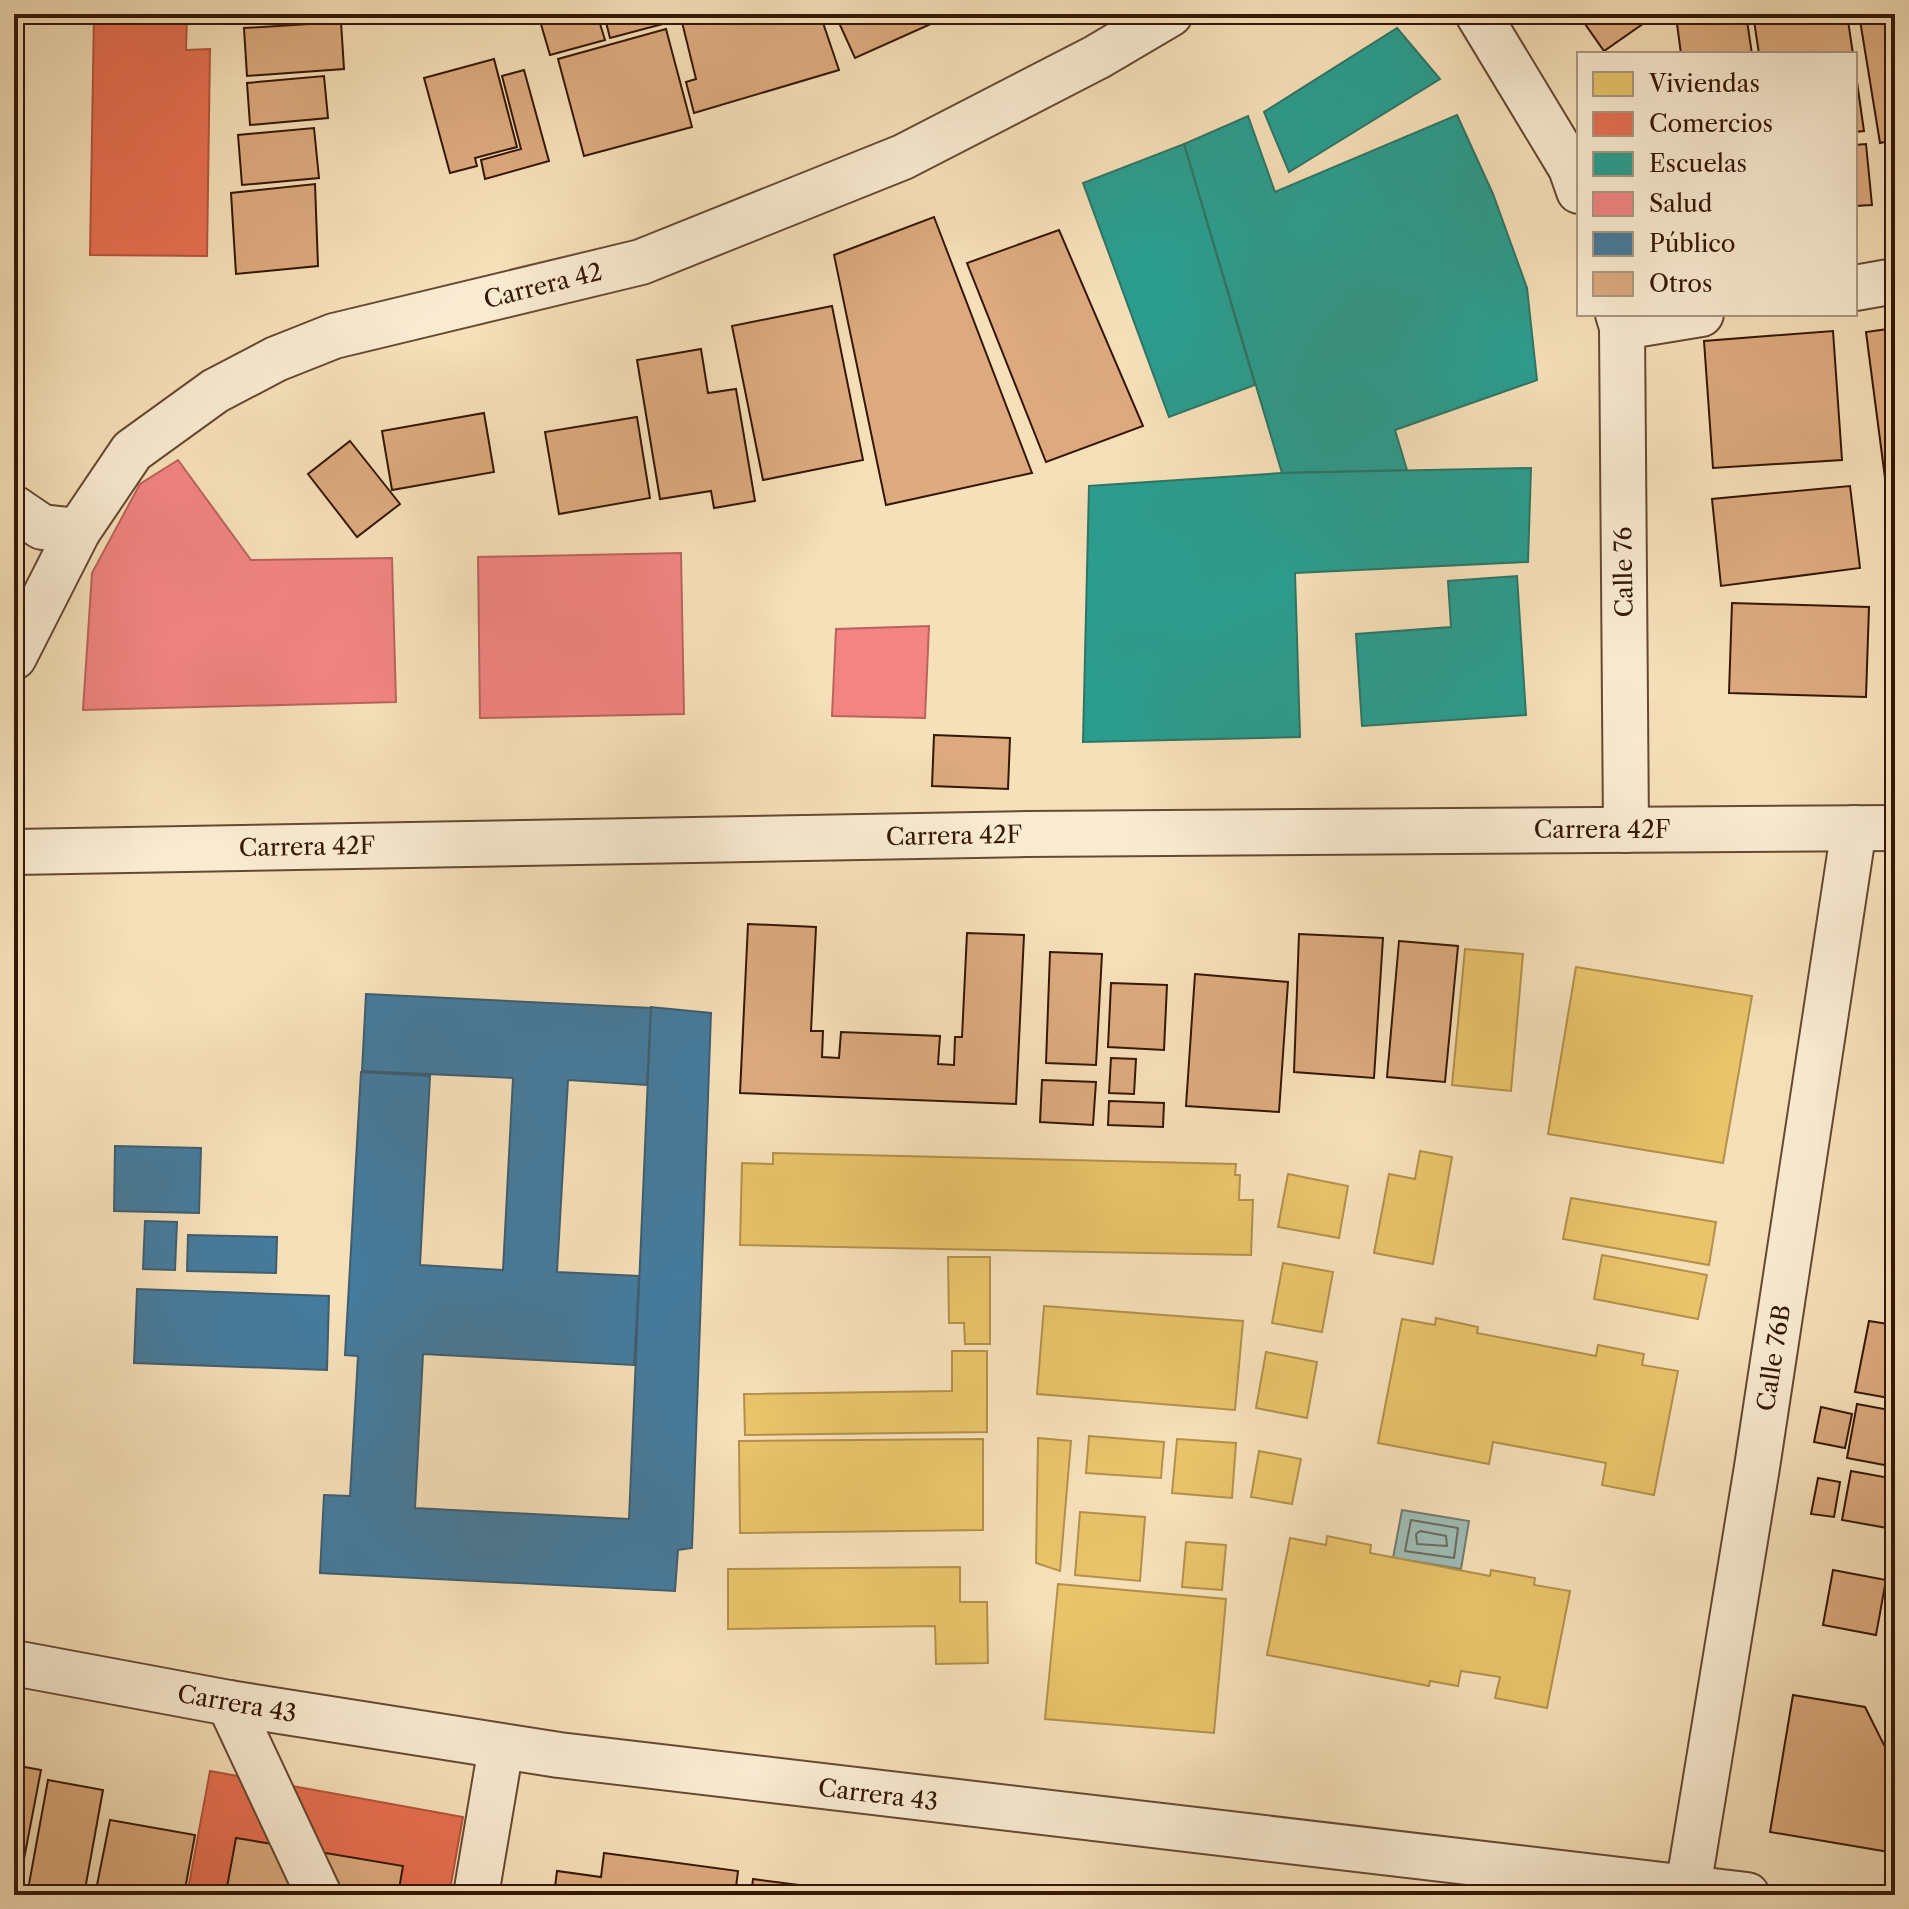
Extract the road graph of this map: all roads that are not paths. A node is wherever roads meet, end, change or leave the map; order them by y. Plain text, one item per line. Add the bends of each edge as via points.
1 (1170, 14) edge
2 (1478, 14) edge
3 (1577, 185) edge
4 (1895, 281) edge
5 (1857, 288) edge
6 (1678, 316) edge
7 (1620, 321) edge
8 (14, 508) edge
9 (78, 531) junction
10 (14, 657) edge
11 (1874, 828) edge
12 (1626, 830) junction
13 (14, 852) edge
14 (14, 1663) edge
15 (229, 1703) junction
16 (501, 1747) junction
17 (1688, 1888) junction
18 (319, 1895) edge
19 (476, 1895) edge
20 (1747, 1895) edge

1 - 9 street, Carrera 42 via 903,157 641,262 334,336 276,359 215,391 132,451
2 - 3 street
4 - 5 street
6 - 7 street
7 - 12 street, Calle 76
8 - 9 street via 42,527
9 - 10 street, Carrera 42
11 - 12 street, Carrera 42F
11 - 17 street, Calle 76B via 1757,1467
12 - 13 street, Carrera 42F
14 - 15 street, Carrera 43
15 - 16 street, Carrera 43
15 - 18 street
16 - 17 street, Carrera 43
16 - 19 street
17 - 20 street, Carrera 43

